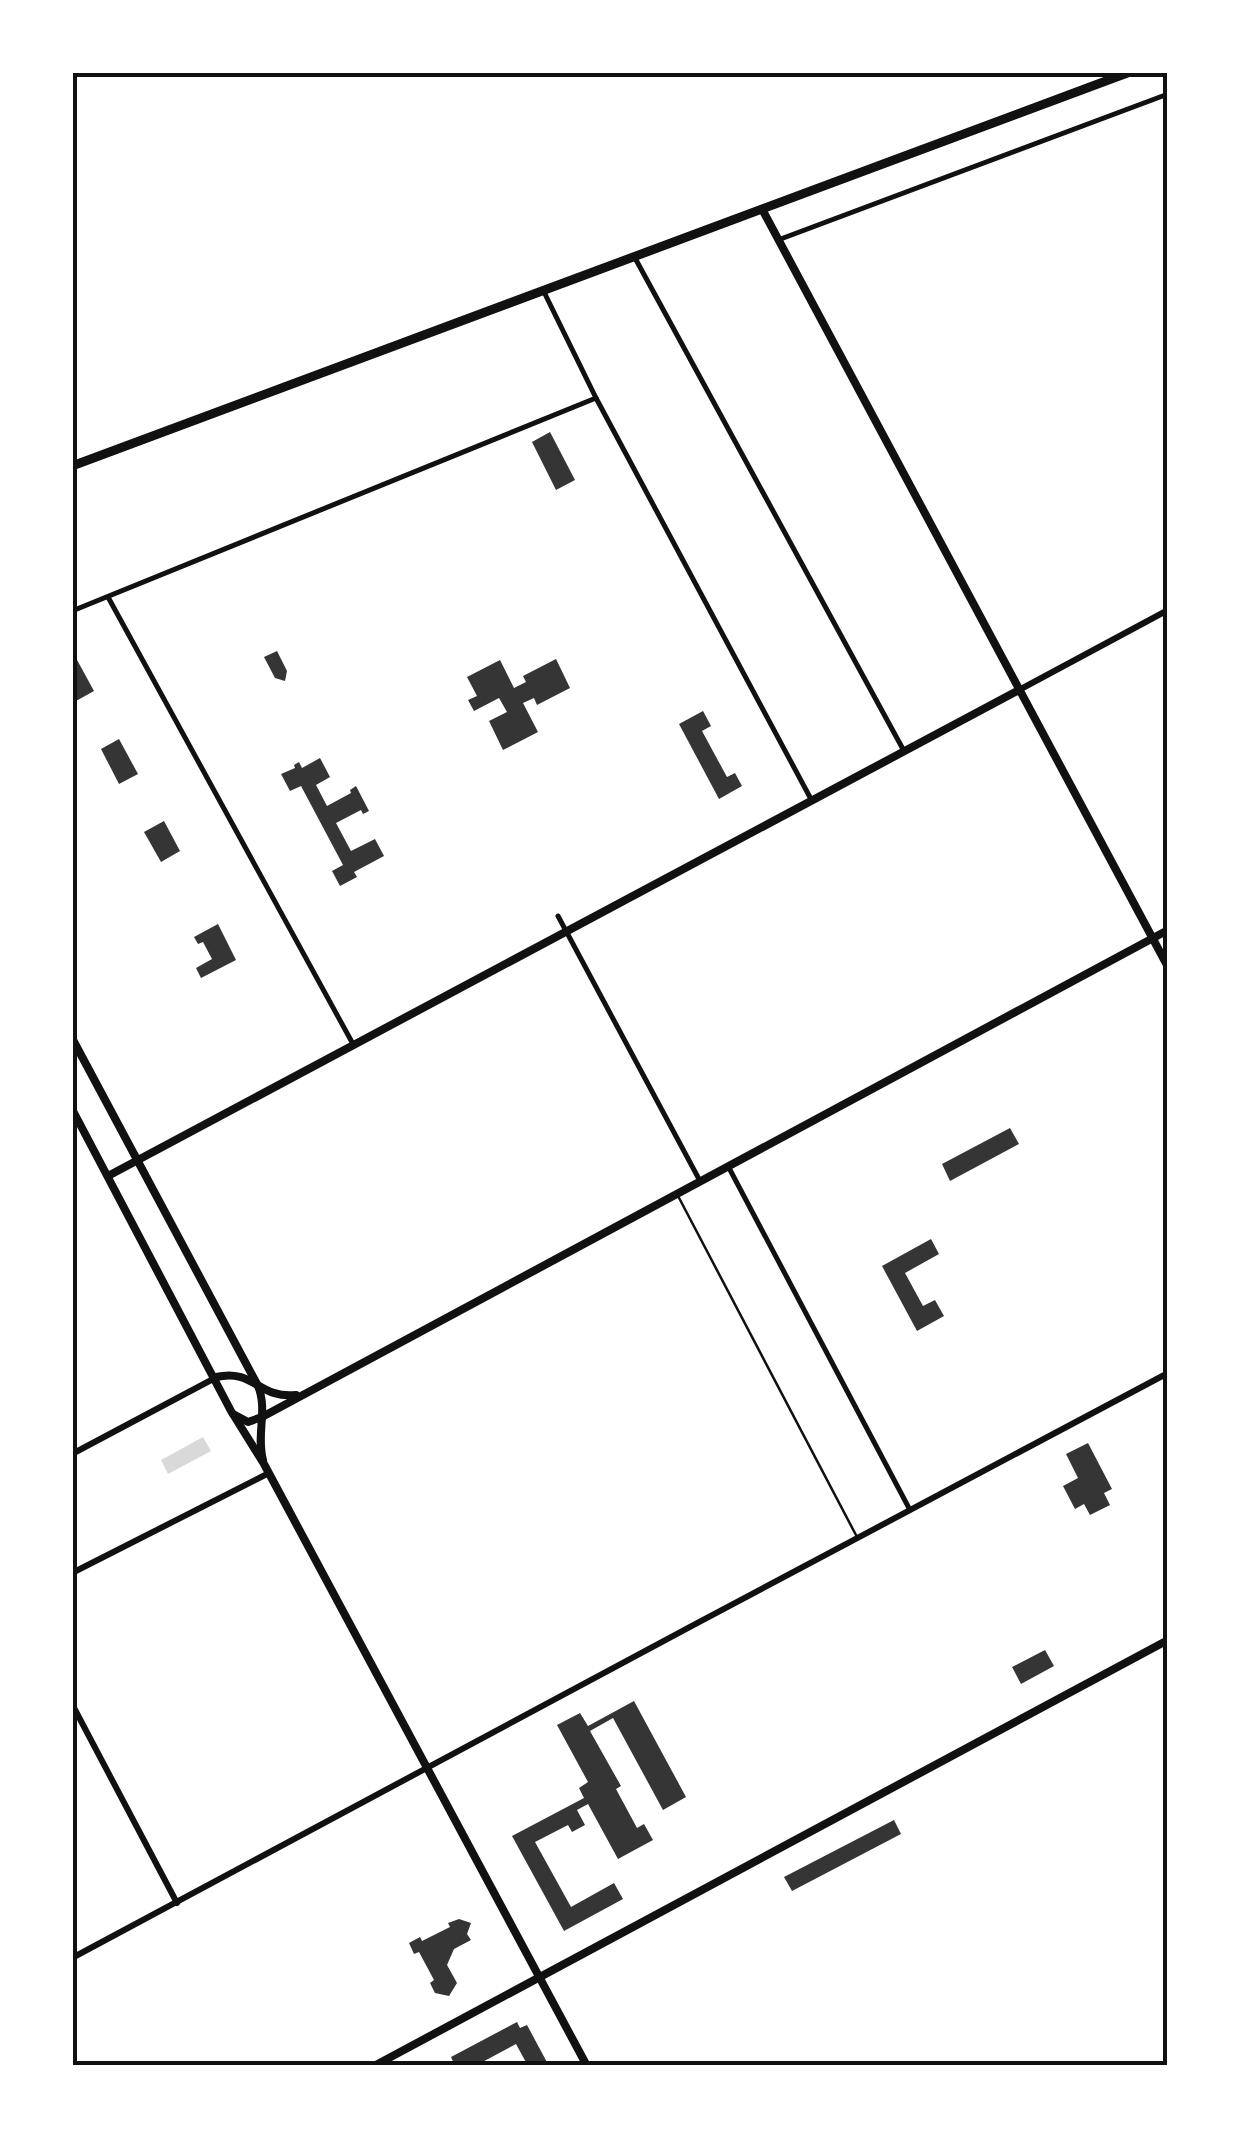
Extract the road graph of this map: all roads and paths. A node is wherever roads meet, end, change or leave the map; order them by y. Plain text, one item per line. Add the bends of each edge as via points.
1 (1130, 72) edge
2 (1168, 94) edge
3 (762, 209) junction
4 (778, 240) junction
5 (635, 258) junction
6 (544, 292) junction
7 (596, 398) junction
8 (72, 466) edge
9 (108, 597) junction
10 (1168, 610) edge
11 (72, 612) edge
12 (1019, 690) junction
13 (904, 751) junction
14 (812, 801) junction
15 (558, 916) dead end
16 (1168, 930) edge
17 (567, 932) junction
18 (1152, 939) junction
19 (1168, 968) edge
20 (72, 1038) edge
21 (353, 1044) junction
22 (72, 1109) edge
23 (138, 1160) junction
24 (728, 1166) junction
25 (108, 1176) junction
26 (700, 1180) junction
27 (676, 1193) junction
28 (1168, 1373) edge
29 (241, 1376) junction
30 (216, 1377) junction
31 (258, 1386) junction
32 (223, 1392) junction
33 (300, 1394) junction
34 (231, 1411) junction
35 (262, 1418) junction
36 (72, 1454) edge
37 (266, 1469) junction
38 (910, 1510) junction
39 (858, 1537) junction
40 (72, 1573) edge
41 (1168, 1640) edge
42 (72, 1704) edge
43 (426, 1768) junction
44 (177, 1903) junction
45 (72, 1958) edge
46 (540, 1976) junction
47 (374, 2066) edge
48 (587, 2066) edge

1 - 3 highway
2 - 4 street
3 - 4 main road
3 - 5 highway
4 - 12 main road
5 - 6 highway
5 - 13 street
6 - 7 street
6 - 8 highway
7 - 9 street
7 - 14 street
9 - 11 street
9 - 21 street
10 - 12 street
12 - 13 main road
12 - 18 main road
13 - 14 main road
14 - 17 main road
15 - 17 street
16 - 18 main road
17 - 21 main road
17 - 26 street
18 - 19 main road
18 - 24 main road
20 - 23 main road
21 - 23 main road
22 - 25 main road
23 - 25 main road
23 - 31 main road
24 - 26 main road
24 - 38 street
25 - 30 main road
26 - 27 main road
27 - 33 main road
27 - 39 lane
28 - 38 street
29 - 30 main road
29 - 31 main road
29 - 32 main road
30 - 32 main road
30 - 36 street
31 - 33 main road via 276,1396
31 - 35 main road
32 - 34 main road
33 - 35 main road
34 - 35 main road via 248,1422
34 - 37 main road
35 - 37 main road
37 - 40 street
37 - 43 main road
38 - 39 street
39 - 43 street
41 - 46 main road
42 - 44 street
43 - 44 street
43 - 46 main road
44 - 45 street
46 - 47 main road
46 - 48 main road

